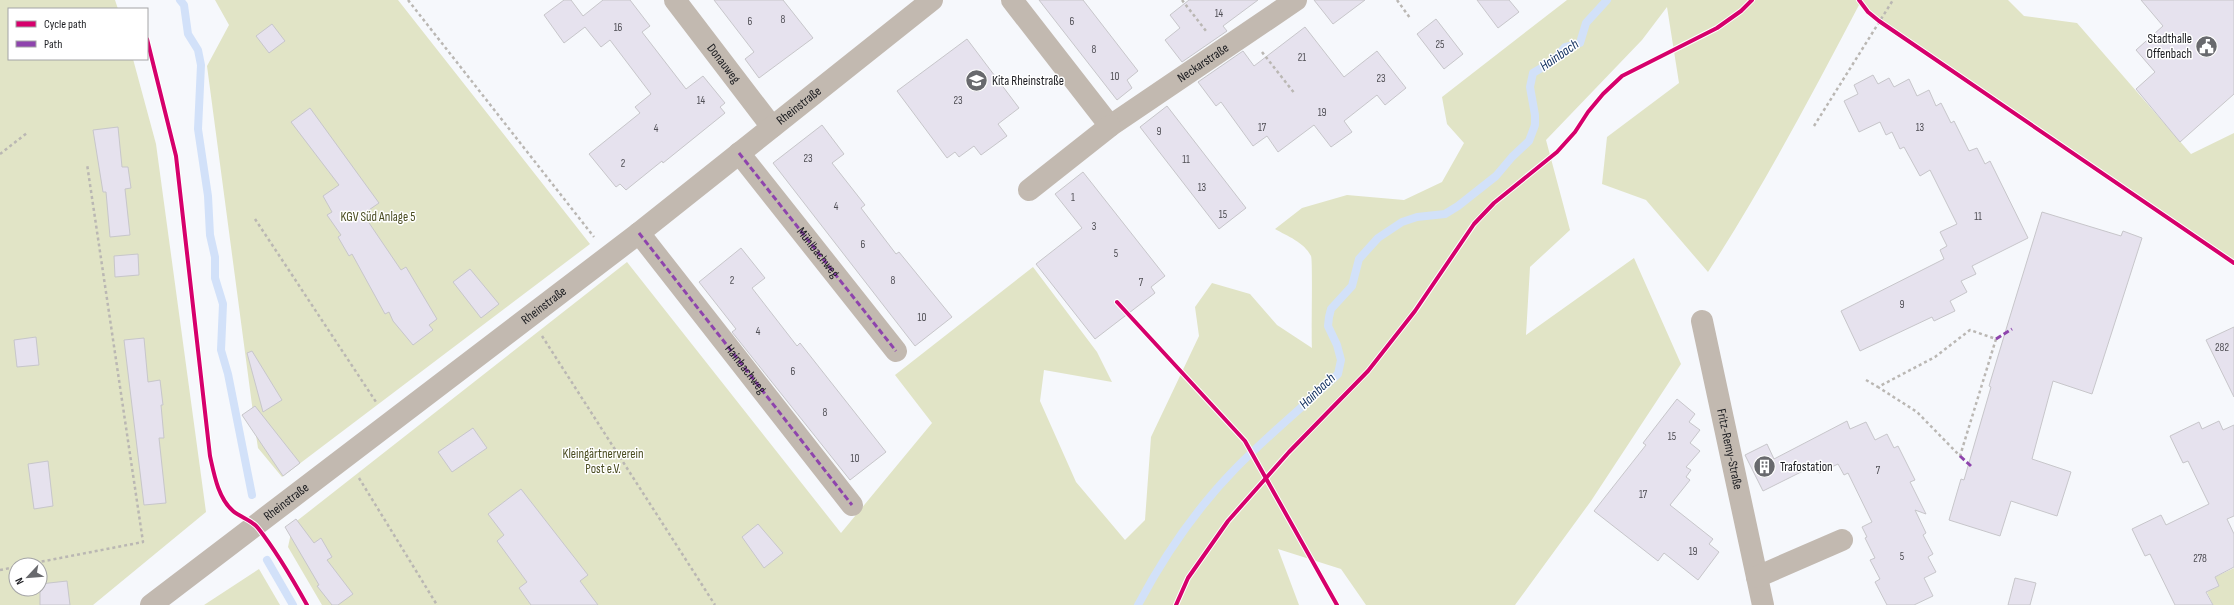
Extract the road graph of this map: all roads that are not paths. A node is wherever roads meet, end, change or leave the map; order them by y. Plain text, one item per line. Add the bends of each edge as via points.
1 (675, 0) edge
2 (932, 0) edge
3 (1012, 0) edge
4 (1296, 0) edge
5 (1110, 126) junction
6 (772, 127) junction
7 (740, 153) junction
8 (1029, 190) dead end
9 (639, 233) junction
10 (1702, 321) dead end
11 (896, 351) dead end
12 (852, 505) dead end
13 (1842, 540) dead end
14 (1757, 577) junction
15 (151, 605) edge
16 (1763, 605) edge

1 - 6 street, Donauweg
2 - 6 street, Rheinstraße
3 - 5 street
4 - 5 street, Neckarstraße
5 - 8 street, Neckarstraße
6 - 7 street, Rheinstraße
7 - 9 street, Rheinstraße
7 - 11 street, Mühlbachweg
9 - 12 street, Hainbachweg
9 - 15 street, Rheinstraße
10 - 14 street, Fritz-Remy-Straße
13 - 14 street
14 - 16 street, Fritz-Remy-Straße

